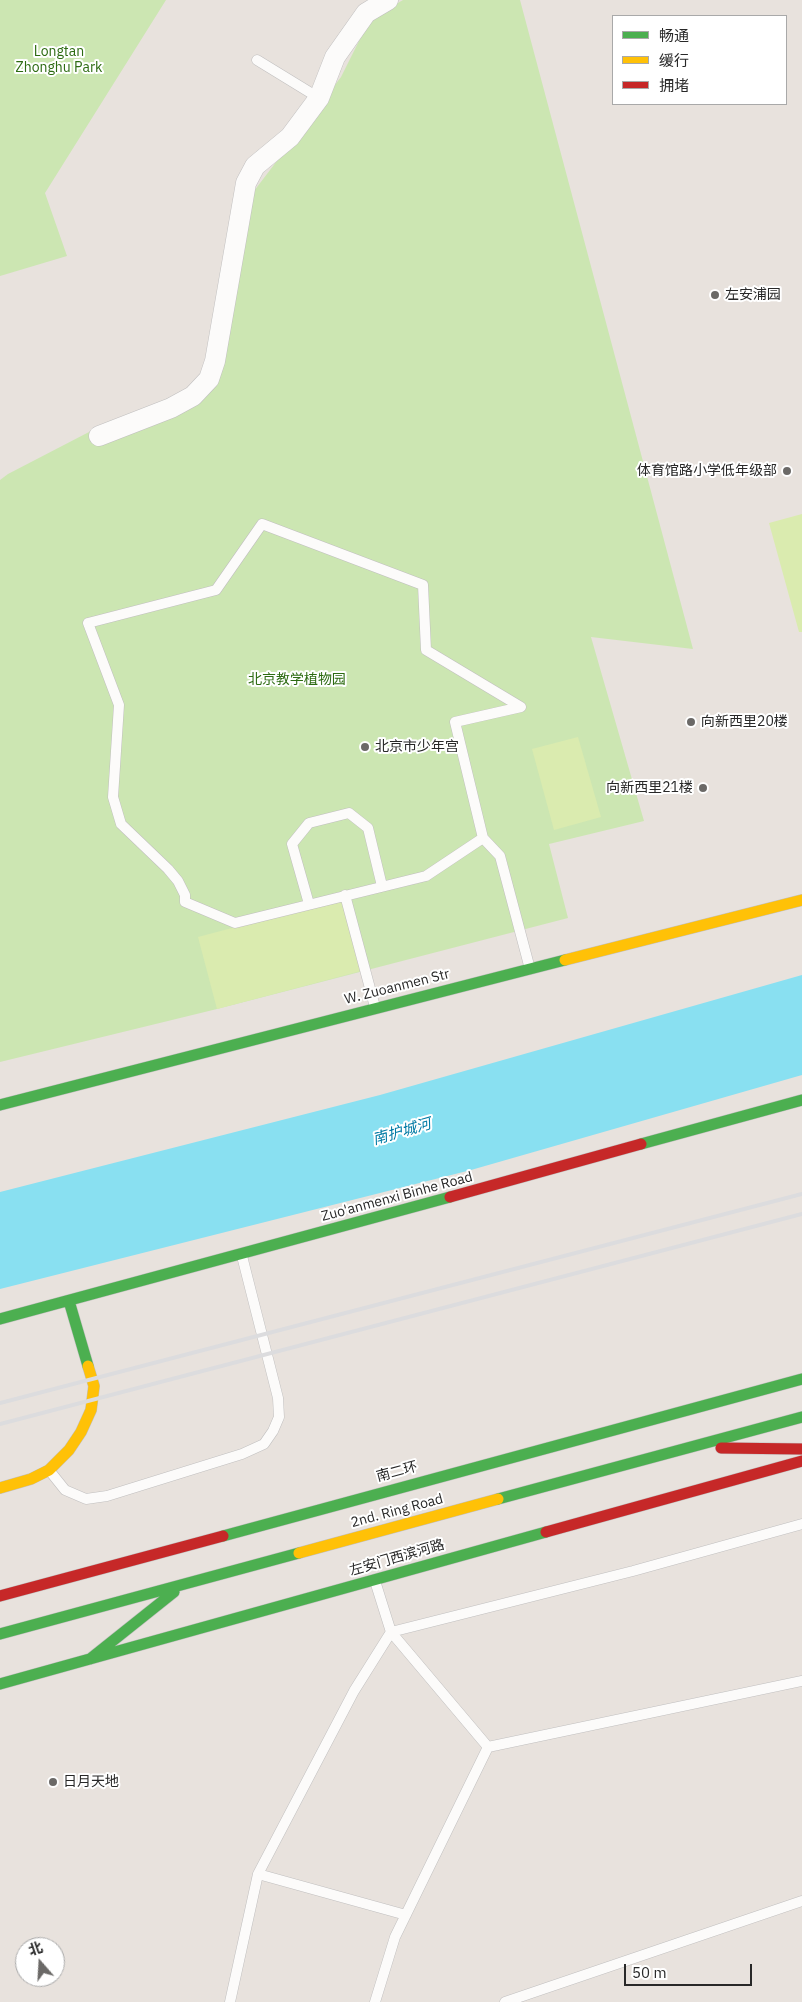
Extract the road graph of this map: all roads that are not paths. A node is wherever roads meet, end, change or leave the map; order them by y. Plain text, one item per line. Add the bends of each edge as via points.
1 (388, 0) edge
2 (257, 60) dead end
3 (319, 98) junction
4 (99, 436) dead end
5 (483, 838) junction
6 (382, 886) junction
7 (345, 895) junction
8 (802, 900) edge
9 (309, 904) junction
10 (530, 969) junction
11 (375, 1008) junction
12 (802, 1100) edge
13 (0, 1105) edge
14 (242, 1255) junction
15 (69, 1301) junction
16 (0, 1319) edge
17 (802, 1379) edge
18 (802, 1417) edge
19 (684, 1448) junction
20 (802, 1449) edge
21 (802, 1461) edge
22 (49, 1470) junction
23 (0, 1488) edge
24 (802, 1524) edge
25 (374, 1580) junction
26 (183, 1585) junction
27 (0, 1596) edge
28 (391, 1632) junction
29 (0, 1634) edge
30 (90, 1660) junction
31 (802, 1681) edge
32 (0, 1684) edge
33 (488, 1747) junction
34 (258, 1874) junction
35 (802, 1901) edge
36 (406, 1915) junction
37 (230, 2002) edge
38 (376, 2002) edge
39 (506, 2002) edge

1 - 3 street via 366,13 336,57
2 - 3 lane
3 - 4 street via 290,137 255,166 246,183 215,361 209,379 194,396 171,408
5 - 6 lane via 426,876
5 - 9 lane via 455,722 521,707 426,650 423,586 262,524 216,590 88,623 119,705 113,797 121,824 173,875 185,895 185,902 235,923
5 - 10 lane via 500,856
6 - 7 lane
6 - 9 lane via 368,828 349,813 309,823 292,844
7 - 9 lane
7 - 11 lane
8 - 10 main road, W. Zuoanmen Str
10 - 11 main road, W. Zuoanmen Str
11 - 13 main road, W. Zuoanmen Str
12 - 14 main road, Zuo'anmenxi Binhe Road
14 - 15 main road, Zuo'anmenxi Binhe Road
14 - 22 lane via 278,1398 279,1417 264,1444 242,1454 116,1493 86,1498 65,1490
15 - 16 main road, Zuo'anmenxi Binhe Road
15 - 22 main road via 94,1386 92,1410 69,1450
17 - 27 main road, 南二环
18 - 19 main road, 2nd. Ring Road
19 - 20 main road
19 - 26 main road, 2nd. Ring Road
21 - 25 main road, 左安门西滨河路
22 - 23 main road
24 - 28 lane
25 - 28 lane
25 - 30 main road, 左安门西滨河路
26 - 29 main road, 2nd. Ring Road
26 - 30 main road
28 - 33 lane
28 - 34 lane via 354,1691
30 - 32 main road, 左安门西滨河路
31 - 33 lane
33 - 36 lane
34 - 36 lane
34 - 37 lane
35 - 39 lane
36 - 38 lane via 395,1937

